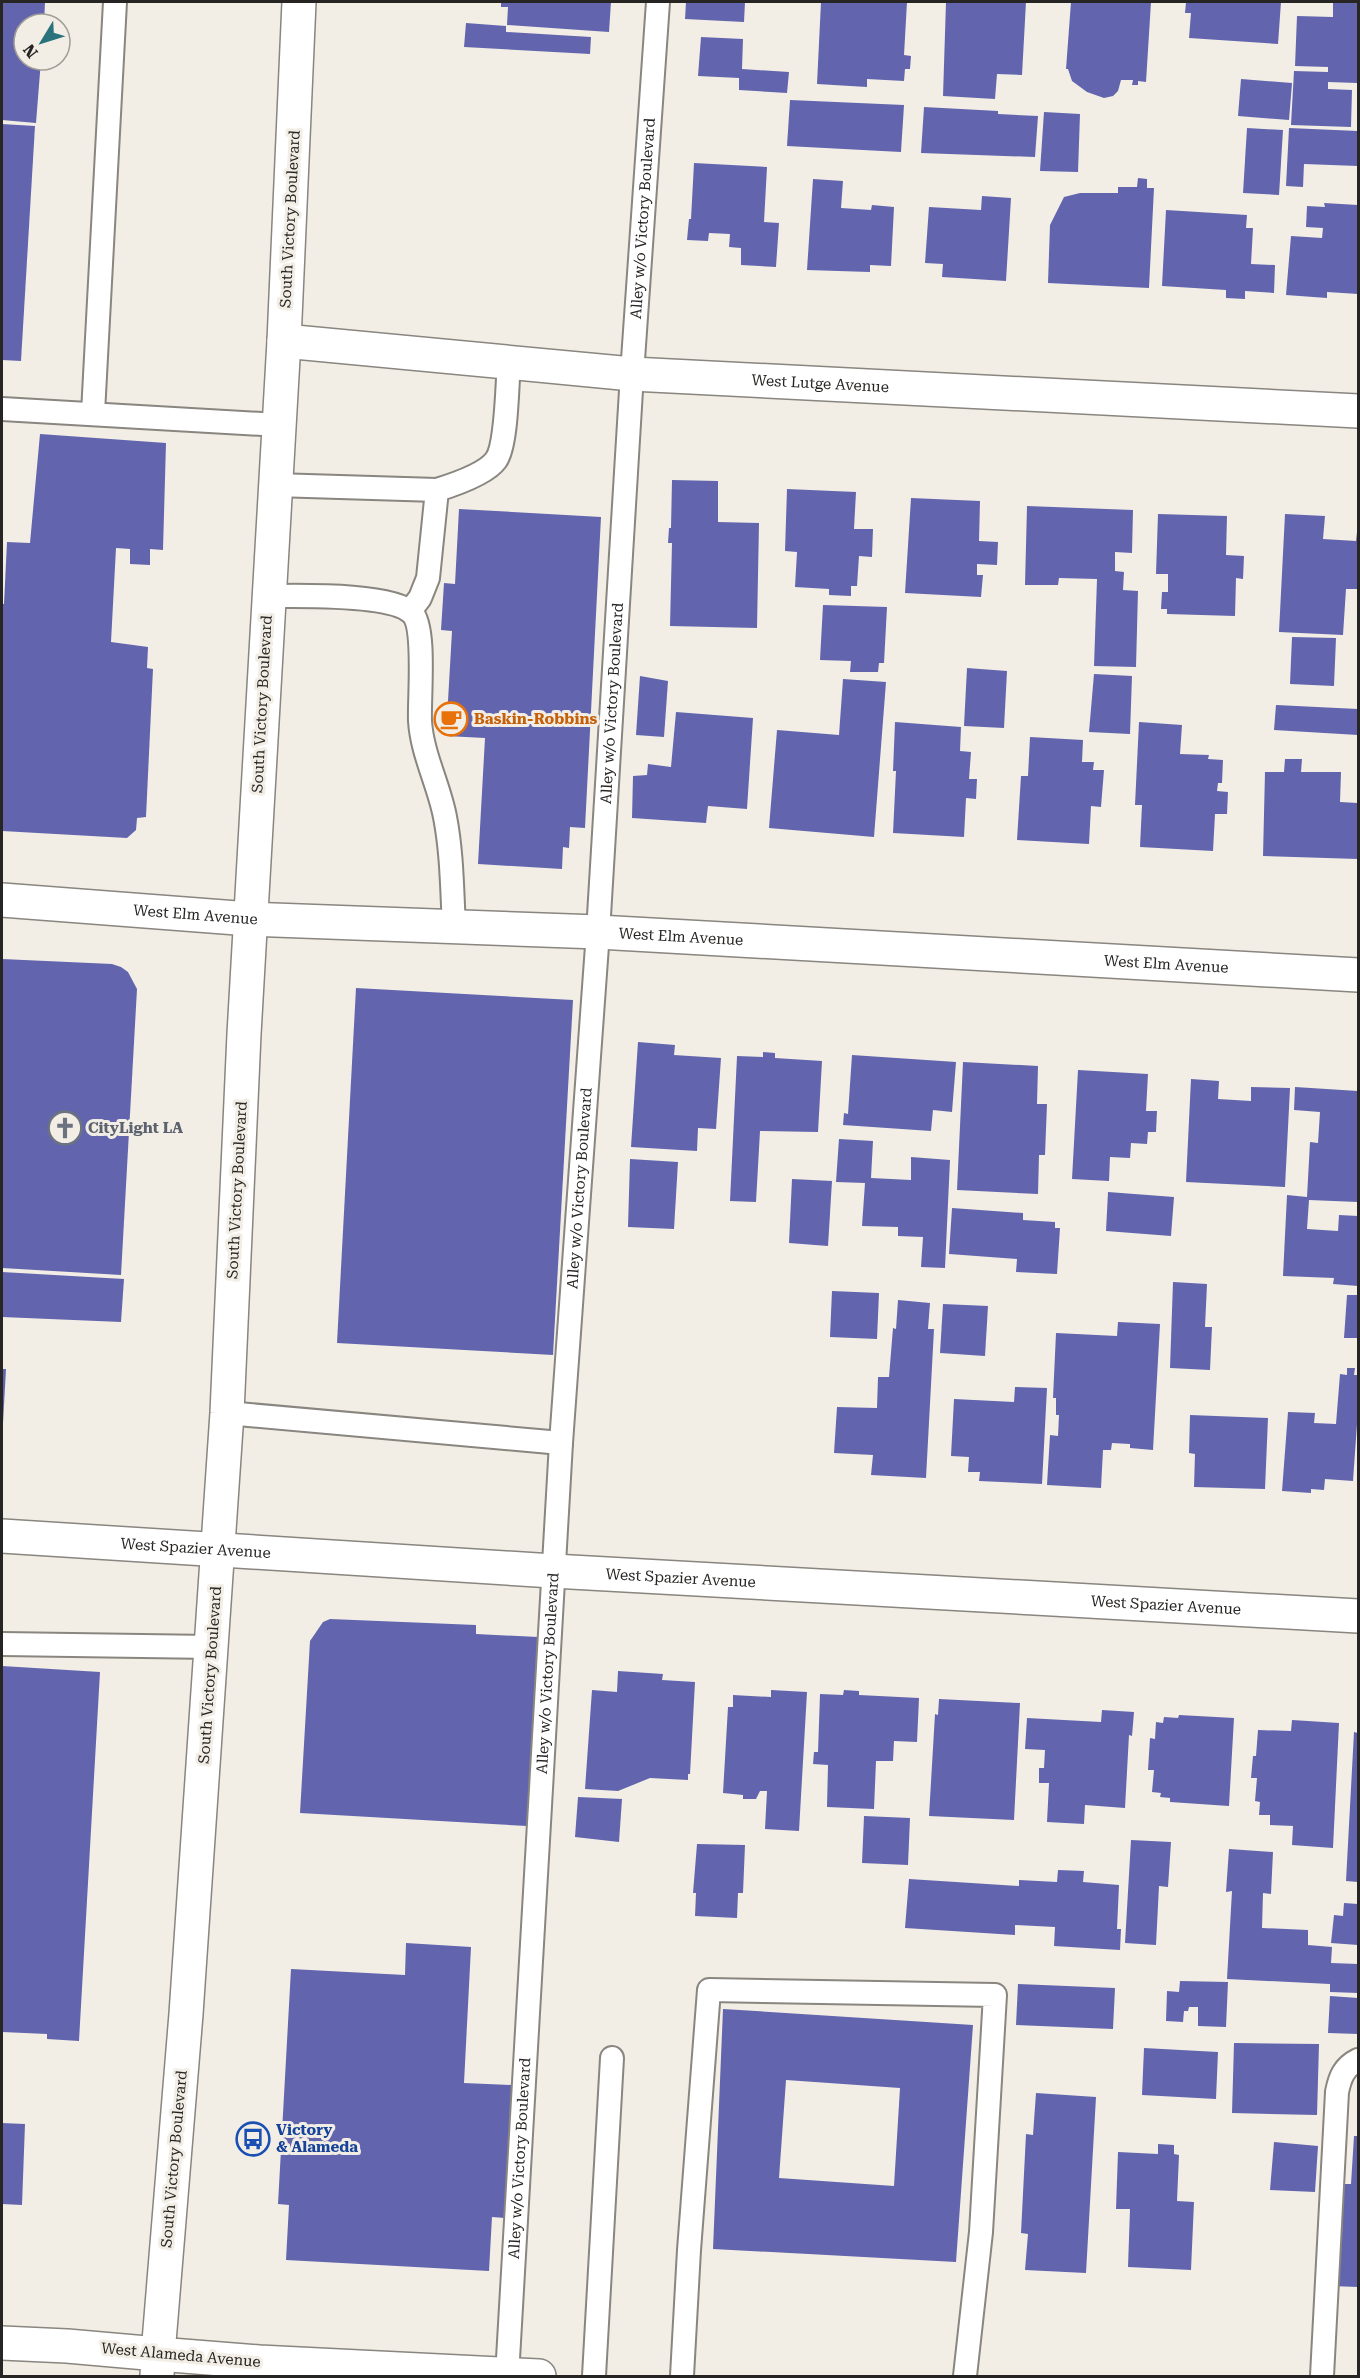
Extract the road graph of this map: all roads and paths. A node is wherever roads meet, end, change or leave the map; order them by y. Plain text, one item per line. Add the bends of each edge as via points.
1 (116, 2) edge
2 (299, 2) edge
3 (658, 2) edge
4 (284, 341) junction
5 (509, 362) junction
6 (632, 374) junction
7 (2, 409) edge
8 (1359, 411) edge
9 (93, 413) junction
10 (279, 425) junction
11 (275, 485) junction
12 (437, 490) junction
13 (269, 596) junction
14 (410, 611) junction
15 (2, 900) edge
16 (250, 920) junction
17 (454, 927) junction
18 (598, 932) junction
19 (1359, 975) edge
20 (227, 1413) junction
21 (561, 1443) junction
22 (2, 1536) edge
23 (219, 1549) junction
24 (553, 1571) junction
25 (1359, 1616) edge
26 (2, 1644) edge
27 (212, 1647) junction
28 (612, 2058) dead end
29 (1359, 2060) edge
30 (2, 2343) edge
31 (158, 2365) edge
32 (518, 2376) edge
33 (594, 2376) edge
34 (682, 2376) edge
35 (965, 2376) edge
36 (1322, 2376) edge

1 - 9 lane
2 - 4 street, South Victory Boulevard
3 - 6 lane, Alley w/o Victory Boulevard
4 - 5 street, West Lutge Avenue
4 - 10 street, South Victory Boulevard
5 - 6 street, West Lutge Avenue
5 - 12 lane via 502,445 496,461 463,481
6 - 8 street, West Lutge Avenue
6 - 18 lane, Alley w/o Victory Boulevard
7 - 9 lane
9 - 10 lane
10 - 11 street, South Victory Boulevard
11 - 12 lane
11 - 13 street, South Victory Boulevard
12 - 14 lane via 428,578
13 - 14 lane via 360,597
13 - 16 street, South Victory Boulevard
14 - 17 lane via 420,632 421,737 445,817
15 - 16 street, West Elm Avenue
16 - 17 street, West Elm Avenue
16 - 20 street, South Victory Boulevard
17 - 18 street, West Elm Avenue
18 - 19 street, West Elm Avenue
18 - 21 lane, Alley w/o Victory Boulevard
20 - 21 lane
20 - 23 street, South Victory Boulevard
21 - 24 lane, Alley w/o Victory Boulevard
22 - 23 street, West Spazier Avenue
23 - 24 street, West Spazier Avenue
23 - 27 street, South Victory Boulevard
24 - 25 street, West Spazier Avenue
24 - 32 lane, Alley w/o Victory Boulevard
26 - 27 lane
27 - 31 street, South Victory Boulevard
28 - 33 lane
29 - 36 lane via 1341,2075 1337,2092
30 - 31 street, West Alameda Avenue via 67,2346
31 - 32 street, West Alameda Avenue via 259,2362
34 - 35 lane via 709,1990 995,1995 981,2232

